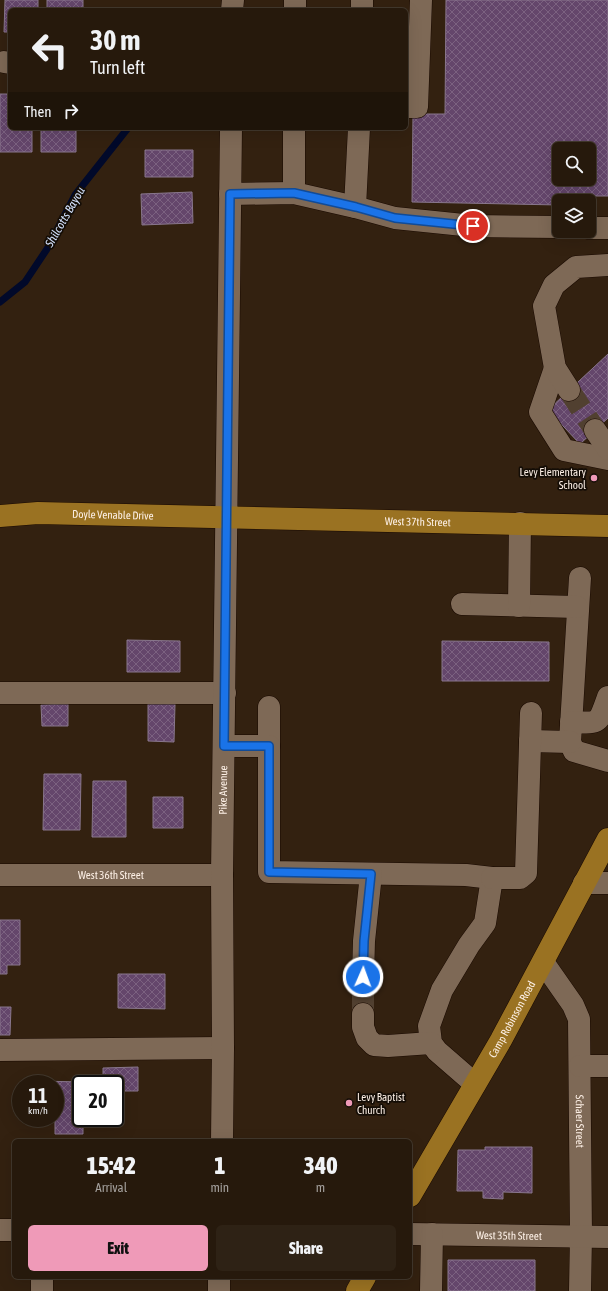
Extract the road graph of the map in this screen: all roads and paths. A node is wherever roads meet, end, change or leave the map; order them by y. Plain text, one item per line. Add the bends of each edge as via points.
1 (421, 0) edge
2 (408, 107) edge
3 (231, 130) edge
4 (294, 130) edge
5 (359, 130) edge
6 (294, 193) junction
7 (230, 194) junction
8 (356, 207) junction
9 (552, 227) edge
10 (596, 228) edge
11 (608, 228) edge
12 (608, 265) edge
13 (555, 368) junction
14 (569, 390) tunnel mouth
15 (595, 430) tunnel mouth
16 (608, 449) edge
17 (608, 459) edge
18 (0, 516) edge
19 (227, 517) junction
20 (520, 523) junction
21 (586, 525) junction
22 (608, 526) edge
23 (608, 540) edge
24 (580, 578) dead end
25 (462, 604) dead end
26 (519, 606) junction
27 (577, 607) junction
28 (0, 693) edge
29 (225, 694) junction
30 (608, 697) edge
31 (269, 707) dead end
32 (531, 713) dead end
33 (604, 720) edge
34 (571, 732) junction
35 (530, 741) junction
36 (224, 746) junction
37 (269, 746) junction
38 (608, 761) edge
39 (608, 839) edge
40 (371, 874) junction
41 (0, 875) edge
42 (222, 875) junction
43 (492, 878) junction
44 (584, 883) junction
45 (608, 883) edge
46 (543, 962) junction
47 (363, 977) tunnel mouth
48 (362, 1014) tunnel mouth
49 (431, 1043) junction
50 (224, 1048) junction
51 (0, 1050) edge
52 (580, 1066) junction
53 (608, 1066) edge
54 (475, 1084) junction
55 (222, 1139) edge
56 (412, 1193) edge
57 (0, 1230) edge
58 (12, 1230) edge
59 (412, 1234) edge
60 (432, 1234) junction
61 (581, 1236) junction
62 (608, 1237) edge
63 (42, 1279) edge
64 (219, 1279) edge
65 (364, 1279) edge
66 (42, 1291) edge
67 (219, 1291) edge
68 (357, 1291) edge
69 (431, 1291) edge
70 (580, 1291) edge

1 - 2 street via 417,108
3 - 7 street, Pike Avenue
4 - 6 street
5 - 8 street
6 - 7 street
6 - 8 street
7 - 19 street, Pike Avenue
8 - 9 street via 395,218 473,226
10 - 11 street
12 - 13 street via 576,266 554,285 544,306
13 - 14 street
13 - 17 street via 540,412 564,450
15 - 16 street
18 - 19 main road, Doyle Venable Drive via 38,513
19 - 20 main road, West 37th Street
19 - 29 street, Pike Avenue
20 - 21 main road, West 37th Street
20 - 26 street
21 - 22 main road, West 37th Street
21 - 23 main road
24 - 27 street
25 - 26 street
26 - 27 street
27 - 34 street
28 - 29 street
29 - 36 street, Pike Avenue
30 - 33 street
31 - 37 street
32 - 35 street
33 - 34 street
34 - 35 street
34 - 38 street via 574,751
35 - 43 street via 526,873 520,878
36 - 37 street
36 - 42 street, Pike Avenue
37 - 40 street via 269,872
39 - 44 main road, Camp Robinson Road
40 - 43 street via 466,874
40 - 47 street
41 - 42 street, West 36th Street
42 - 50 street, Pike Avenue
43 - 49 street via 485,923 442,990 429,1026
44 - 45 street
44 - 46 main road, Camp Robinson Road
46 - 52 street, Schaer Street via 573,1005 579,1019
46 - 54 main road, Camp Robinson Road
48 - 49 street via 367,1038 374,1045
49 - 54 street
50 - 51 street
50 - 55 street, Pike Avenue
52 - 53 street
52 - 61 street, Schaer Street
54 - 56 main road, Camp Robinson Road
57 - 58 street
59 - 60 street, West 35th Street
60 - 61 street, West 35th Street
60 - 69 street
61 - 62 street, West 35th Street
61 - 70 street, Schaer Street
63 - 66 street
64 - 67 street
65 - 68 main road

